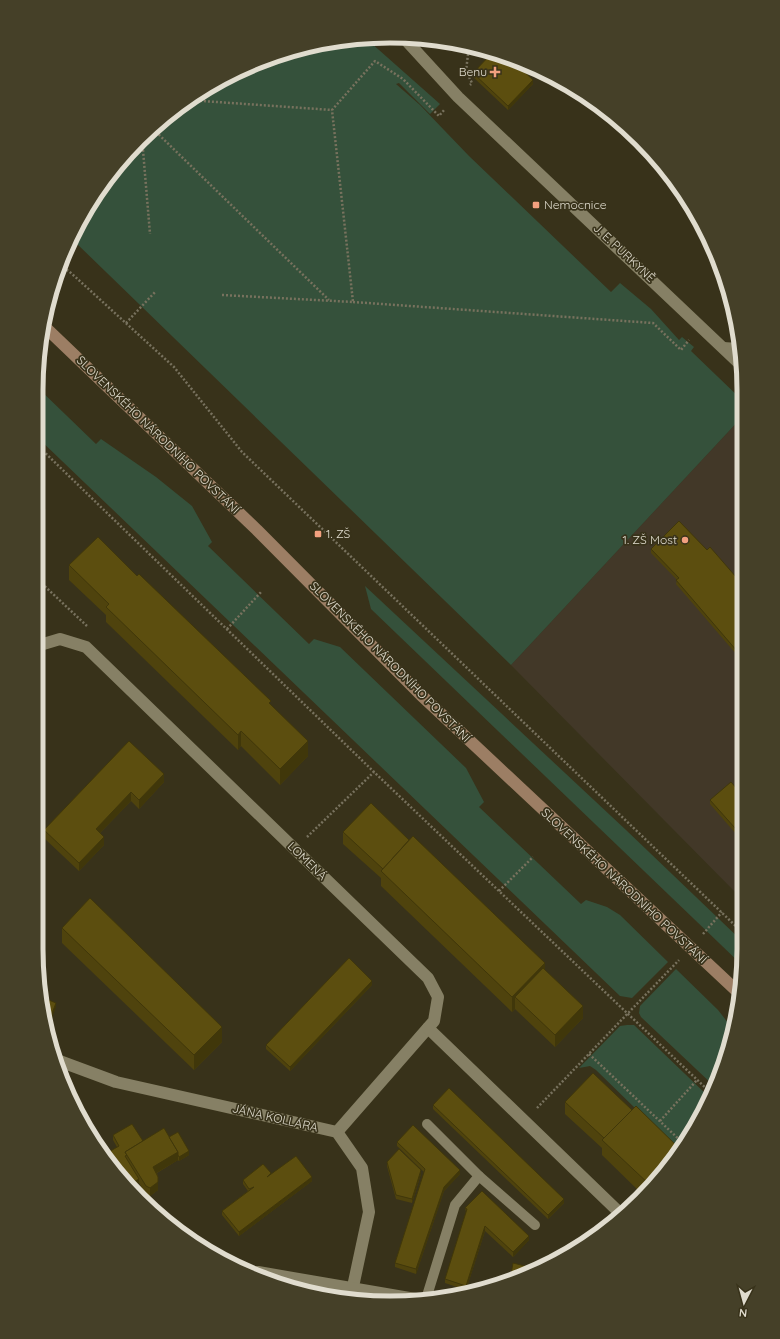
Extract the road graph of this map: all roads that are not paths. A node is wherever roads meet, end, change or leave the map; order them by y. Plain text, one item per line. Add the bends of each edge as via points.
1 (409, 44) edge
2 (49, 330) edge
3 (722, 347) junction
4 (734, 348) edge
5 (735, 360) edge
6 (43, 644) edge
7 (734, 989) edge
8 (428, 1028) junction
9 (61, 1062) edge
10 (427, 1124) dead end
11 (337, 1132) junction
12 (479, 1176) junction
13 (618, 1211) edge
14 (535, 1225) dead end
15 (268, 1274) edge
16 (352, 1292) edge
17 (428, 1294) edge
18 (384, 1296) edge

1 - 3 street, J. E. PURKYNĚ via 458,96
2 - 7 street, SLOVENSKÉHO NÁRODNÍHO POVSTÁNÍ via 257,530 422,695
3 - 4 lane
3 - 5 street, J. E. PURKYNĚ
6 - 8 street, LOMENÁ via 60,639 86,647 428,978 438,997 434,1021
8 - 11 street, LOMENÁ
8 - 13 street
9 - 11 street, JÁNA KOLLÁRA via 116,1082
10 - 12 lane
11 - 16 street via 362,1168 369,1212
12 - 14 lane
12 - 17 lane via 455,1205
15 - 16 street
16 - 18 street

